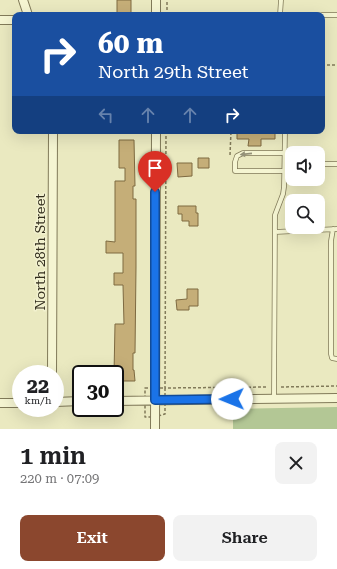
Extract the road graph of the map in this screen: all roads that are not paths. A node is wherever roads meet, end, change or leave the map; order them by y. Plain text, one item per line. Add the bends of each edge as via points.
1 (23, 0) edge
2 (156, 0) edge
3 (280, 0) edge
4 (27, 12) edge
5 (156, 12) edge
6 (280, 12) edge
7 (325, 15) edge
8 (337, 15) edge
9 (0, 20) edge
10 (12, 20) edge
11 (53, 134) edge
12 (156, 134) edge
13 (285, 134) edge
14 (285, 146) edge
15 (285, 153) edge
16 (325, 164) edge
17 (337, 164) edge
18 (285, 171) joint
19 (335, 229) edge
20 (275, 232) junction
21 (337, 359) edge
22 (52, 365) edge
23 (337, 398) edge
24 (274, 399) junction
25 (155, 400) junction
26 (124, 401) edge
27 (12, 402) edge
28 (0, 403) edge
29 (155, 429) edge

1 - 4 street
2 - 5 street
3 - 6 lane
7 - 8 lane
9 - 10 street
11 - 22 street, North 28th Street
12 - 25 street
13 - 14 lane
15 -> 18 lane via 240,153 235,158 235,171
16 - 17 lane
18 - 20 lane via 283,194 275,215
19 - 20 lane
19 - 21 lane via 331,241 330,354 332,358
20 - 24 lane
23 - 24 street
24 - 25 street
25 - 26 street
25 - 29 street
27 - 28 street

